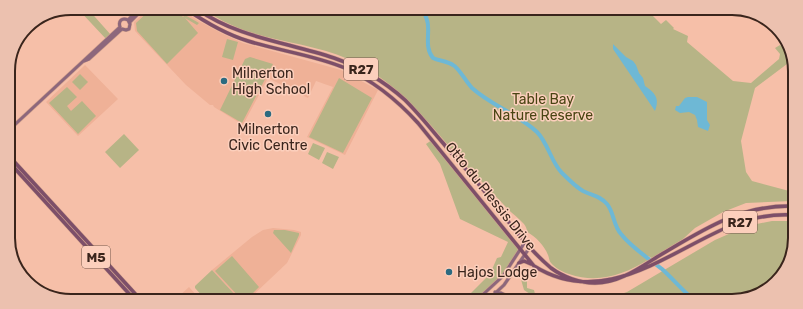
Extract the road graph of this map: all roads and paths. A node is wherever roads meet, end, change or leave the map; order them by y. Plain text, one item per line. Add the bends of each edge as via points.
1 (134, 15) edge
2 (136, 15) edge
3 (196, 15) edge
4 (206, 15) edge
5 (129, 21) junction
6 (121, 28) junction
7 (15, 124) edge
8 (15, 163) edge
9 (15, 168) edge
10 (788, 206) edge
11 (788, 215) edge
12 (526, 242) junction
13 (530, 247) junction
14 (520, 248) junction
15 (524, 254) junction
16 (519, 263) junction
17 (666, 263) dead end
18 (534, 266) junction
19 (545, 277) dead end
20 (504, 285) junction
21 (495, 292) joint
22 (133, 294) edge
23 (133, 294) edge
24 (484, 294) edge
25 (502, 294) edge
26 (506, 294) edge

1 - 5 street
2 - 5 street
3 - 14 main road, Otto du Plessis Drive / R27 via 235,36 335,64 380,88 418,123
4 - 12 main road, Otto du Plessis Drive / R27 via 258,38 357,67 382,82 414,110
5 - 6 street via 129,28
5 - 6 street via 124,18 121,20
6 - 7 street
8 - 22 main road, M5
9 - 23 main road, M5
10 - 13 main road, Otto du Plessis Drive / R27 via 766,207 740,213 714,224 615,280 595,283 566,276 556,272
11 - 17 main road, R27 via 744,221 721,230
12 - 13 main road, Otto du Plessis Drive / R27
12 - 14 street
13 - 15 street
14 - 15 main road, Otto du Plessis Drive / R27
14 - 24 street via 503,276
15 - 16 street
15 - 18 main road, Otto du Plessis Drive / R27
16 - 18 main road via 524,261
16 - 20 street
18 - 19 main road, Otto du Plessis Drive / R27
20 - 21 street
20 - 26 street
21 - 25 street

